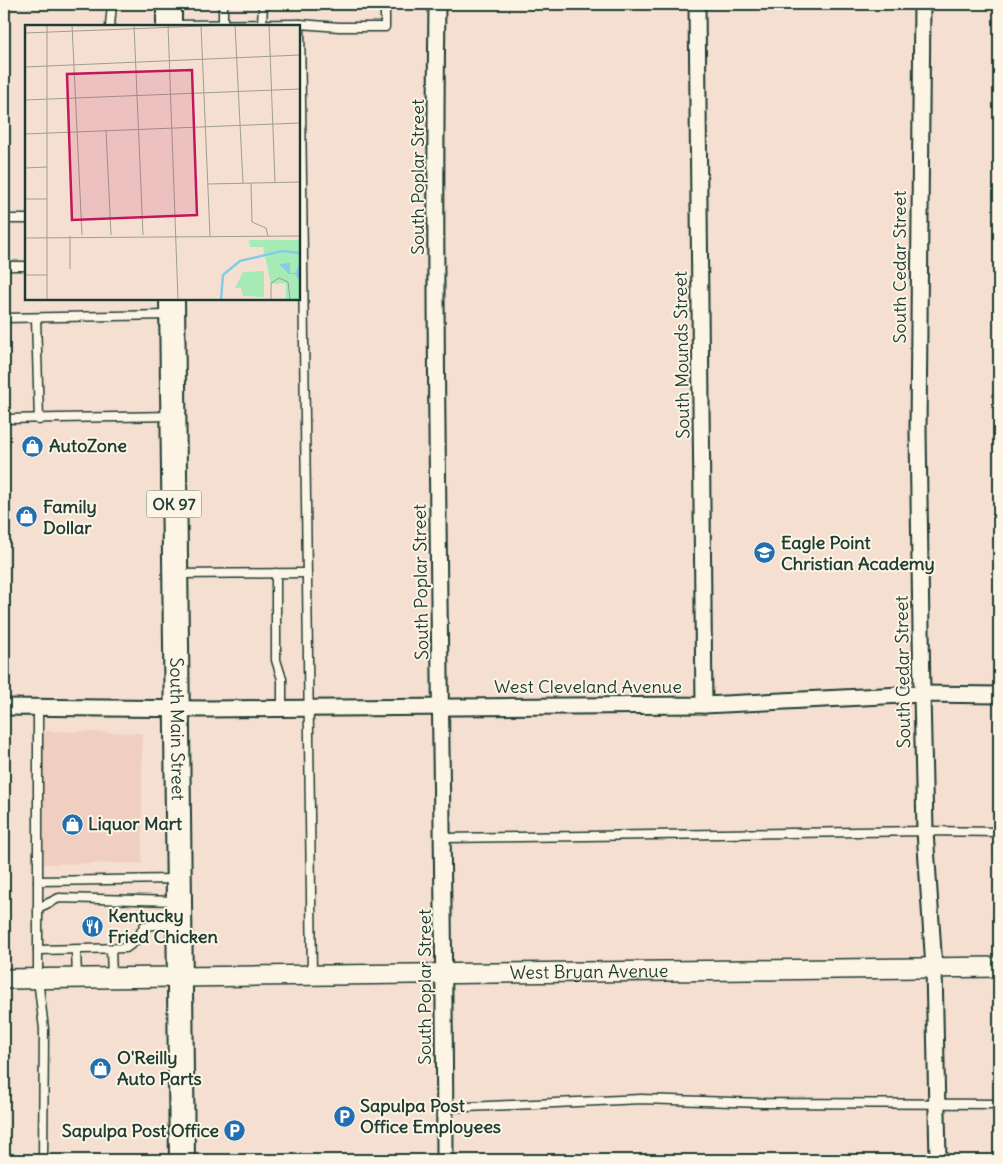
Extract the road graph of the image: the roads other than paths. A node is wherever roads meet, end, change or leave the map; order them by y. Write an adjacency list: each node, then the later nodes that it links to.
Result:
1 (112, 4): 12 (lane)
2 (223, 4): 9 (lane)
3 (263, 4): 10 (lane)
4 (385, 4): 11 (lane)
5 (437, 4): 29 (street, South Poplar Street)
6 (697, 4): 28 (street, South Mounds Street)
7 (922, 4): 26 (street, South Cedar Street)
8 (169, 18): 9 (lane)
9 (223, 24): 10 (lane)
10 (262, 24): 11 (lane)
11 (300, 24): 24 (lane)
12 (110, 25)
13 (4, 219): 14 (lane)
14 (25, 219)
15 (4, 266): 16 (lane)
16 (25, 266)
17 (172, 307): 19 (lane); 20 (main road, South Main Street / OK 97)
18 (4, 318): 19 (lane)
19 (36, 318): 22 (lane)
20 (173, 416): 22 (lane); 25 (main road, South Main Street / OK 97)
21 (4, 419): 22 (lane)
22 (39, 420)
23 (276, 573): 24 (lane); 25 (lane); 33 (lane)
24 (306, 573): 34 (lane)
25 (174, 574): 32 (main road, South Main Street / OK 97)
26 (922, 694): 27 (street, West Cleveland Avenue); 28 (street, West Cleveland Avenue); 35 (street, South Cedar Street)
27 (999, 695)
28 (704, 705): 29 (street, West Cleveland Avenue)
29 (441, 706): 34 (street, West Cleveland Avenue); 37 (street, South Poplar Street)
30 (4, 707): 31 (street, West Cleveland Avenue)
31 (38, 707): 32 (street, West Cleveland Avenue); 38 (lane)
32 (176, 708): 33 (street, West Cleveland Avenue); 39 (main road, South Main Street / OK 97)
33 (282, 708): 34 (street, West Cleveland Avenue)
34 (307, 708): 47 (lane)
35 (925, 831): 36 (lane); 37 (lane); 45 (street, South Cedar Street)
36 (999, 832)
37 (444, 838): 46 (street, South Poplar Street)
38 (38, 881): 39 (lane); 40 (lane)
39 (178, 901): 40 (lane); 41 (lane); 48 (main road, South Main Street / OK 97)
40 (38, 908): 42 (lane)
41 (111, 949): 43 (lane); 49 (lane)
42 (38, 950): 43 (lane); 51 (lane)
43 (76, 950): 52 (lane)
44 (999, 967): 45 (street, West Bryan Avenue)
45 (934, 968): 46 (street, West Bryan Avenue); 54 (street, South Cedar Street)
46 (442, 974): 47 (street, West Bryan Avenue); 55 (street, South Poplar Street)
47 (312, 976): 48 (street, West Bryan Avenue)
48 (179, 977): 49 (street, West Bryan Avenue); 57 (main road, South Main Street / OK 97)
49 (112, 978): 52 (street, West Bryan Avenue)
50 (4, 979): 51 (street, West Bryan Avenue)
51 (38, 979): 52 (street, West Bryan Avenue); 56 (lane)
52 (77, 979)
53 (999, 1104): 54 (lane)
54 (937, 1105): 55 (lane); 59 (street, South Cedar Street)
55 (445, 1108): 58 (street, South Poplar Street)
56 (43, 1160)
57 (182, 1160)
58 (445, 1160)
59 (938, 1160)

